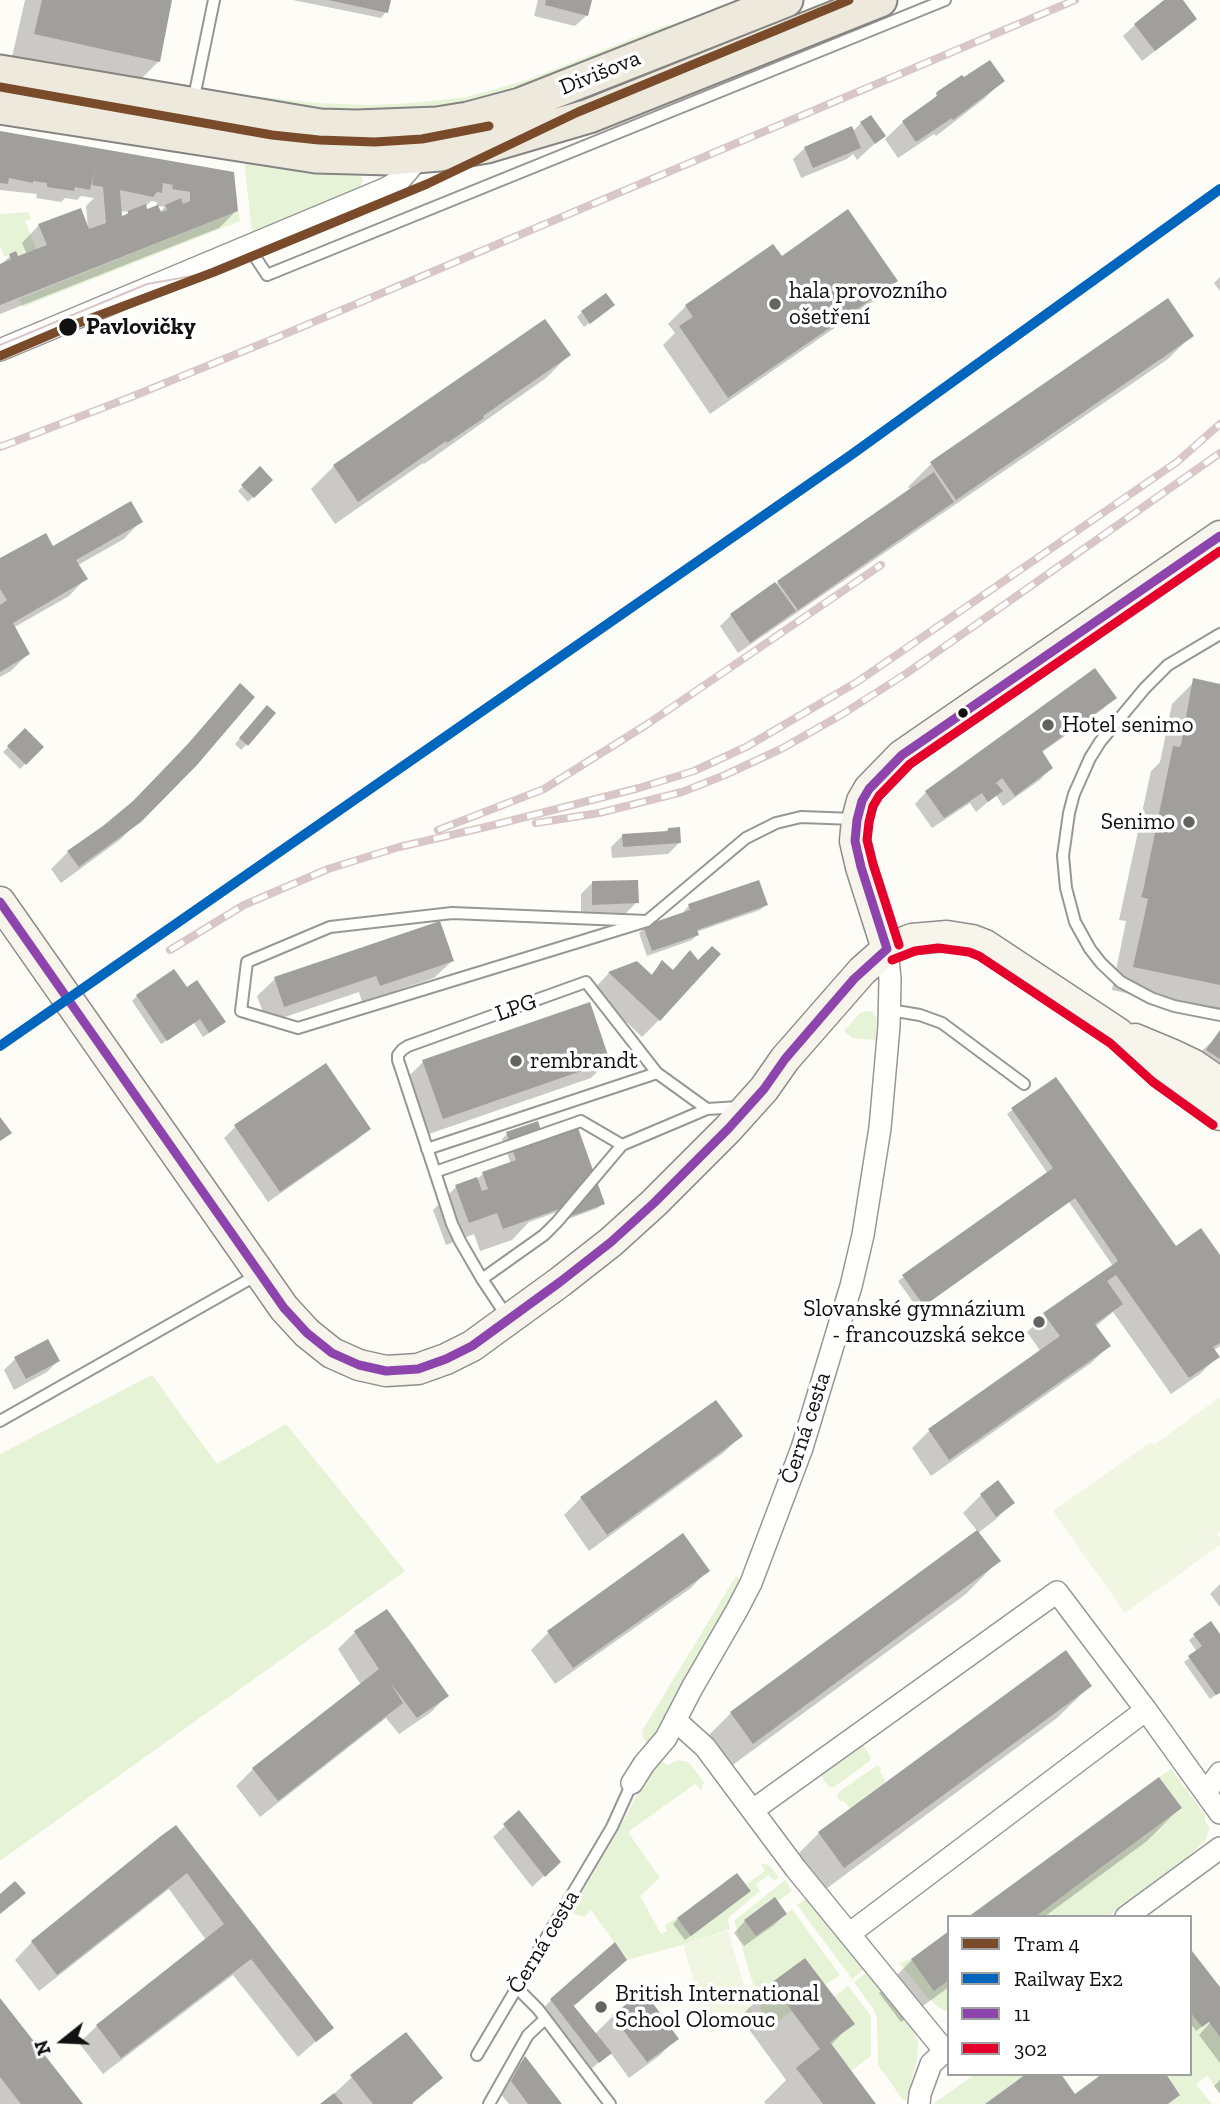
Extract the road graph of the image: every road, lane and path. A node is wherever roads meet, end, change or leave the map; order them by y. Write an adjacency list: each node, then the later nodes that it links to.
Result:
1 (214, 0): 6 (lane)
2 (786, 0): 8 (main road, Divišova)
3 (880, 0): 8 (main road, Divišova)
4 (945, 0): 9 (lane)
5 (0, 72): 6 (main road)
6 (192, 105): 8 (main road)
7 (0, 107): 8 (main road)
8 (412, 141): 9 (street)
9 (248, 246): 10 (street)
10 (0, 350)
11 (1220, 536): 13 (main road)
12 (1220, 634): 18 (lane)
13 (857, 820): 15 (lane); 16 (main road)
14 (0, 902): 29 (main road)
15 (647, 921): 15 (lane)
16 (887, 949): 17 (street, Černá cesta); 19 (main road); 23 (main road)
17 (890, 1010): 22 (lane); 34 (street, Černá cesta)
18 (1220, 1015)
19 (1118, 1033): 21 (main road); 25 (main road)
20 (657, 1073): 24 (lane, LPG); 27 (lane); 27 (lane, LPG)
21 (1220, 1083)
22 (1024, 1084)
23 (749, 1106): 24 (lane); 31 (main road)
24 (707, 1109): 26 (lane)
25 (1220, 1115)
26 (622, 1145): 28 (lane); 30 (lane)
27 (427, 1149): 28 (lane, LPG)
28 (435, 1172): 30 (lane, LPG)
29 (259, 1273): 31 (main road); 32 (lane)
30 (482, 1279): 31 (lane, LPG)
31 (510, 1320)
32 (0, 1421)
33 (1146, 1710): 37 (street); 38 (street); 42 (street)
34 (675, 1720): 36 (street, Černá cesta); 38 (street)
35 (1220, 1773): 37 (street)
36 (632, 1783): 43 (lane, Černá cesta)
37 (1206, 1792): 39 (street)
38 (753, 1810): 42 (street)
39 (1220, 1813)
40 (1220, 1848): 41 (street)
41 (1129, 1915)
42 (849, 1934): 45 (street)
43 (516, 1987): 44 (lane); 46 (lane, Černá cesta)
44 (545, 2019): 47 (lane); 48 (lane)
45 (947, 2048): 49 (street)
46 (477, 2055)
47 (489, 2104)
48 (610, 2104)
49 (919, 2104)

